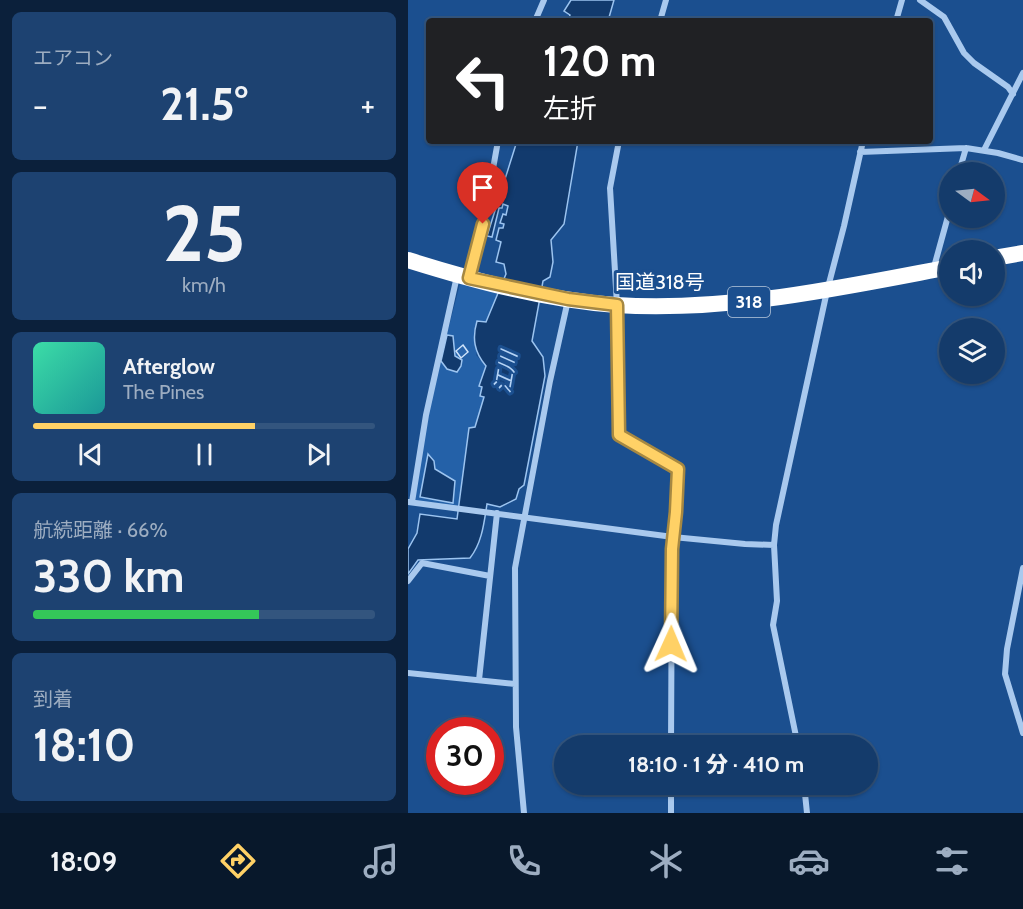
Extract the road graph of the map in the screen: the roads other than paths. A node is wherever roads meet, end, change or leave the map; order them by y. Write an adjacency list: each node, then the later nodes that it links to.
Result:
1 (544, 0): 5 (street)
2 (666, 0): 6 (street)
3 (902, 0): 7 (street)
4 (920, 0): 9 (street)
5 (536, 18)
6 (661, 18)
7 (897, 18)
8 (1023, 73): 9 (street)
9 (1013, 94): 14 (street)
10 (497, 144): 22 (street)
11 (618, 144): 25 (street)
12 (862, 144): 15 (street)
13 (966, 148): 14 (street); 15 (street); 17 (street)
14 (984, 150): 16 (street)
15 (860, 152): 23 (street)
16 (1023, 160)
17 (962, 162)
18 (1023, 253): 19 (highway)
19 (1005, 256)
20 (408, 260): 22 (highway, 国道318号 / 318)
21 (939, 268): 23 (highway, 国道318号 / 318)
22 (463, 277): 24 (highway, 国道318号 / 318); 26 (street)
23 (827, 291): 25 (highway, 国道318号 / 318); 30 (street)
24 (568, 299): 25 (highway, 国道318号 / 318); 28 (street)
25 (617, 305): 29 (street)
26 (410, 502): 27 (street)
27 (494, 513): 28 (street); 32 (street)
28 (523, 516): 29 (street); 36 (street)
29 (673, 537): 30 (street); 38 (street)
30 (774, 545): 39 (street)
31 (1023, 568): 37 (street)
32 (490, 576): 33 (street); 35 (street)
33 (408, 581)
34 (408, 673): 35 (street)
35 (479, 680): 36 (street)
36 (515, 684): 42 (street)
37 (1023, 732)
38 (671, 735)
39 (796, 735)
40 (671, 795): 43 (street)
41 (805, 795): 44 (street)
42 (524, 813)
43 (671, 813)
44 (807, 813)

